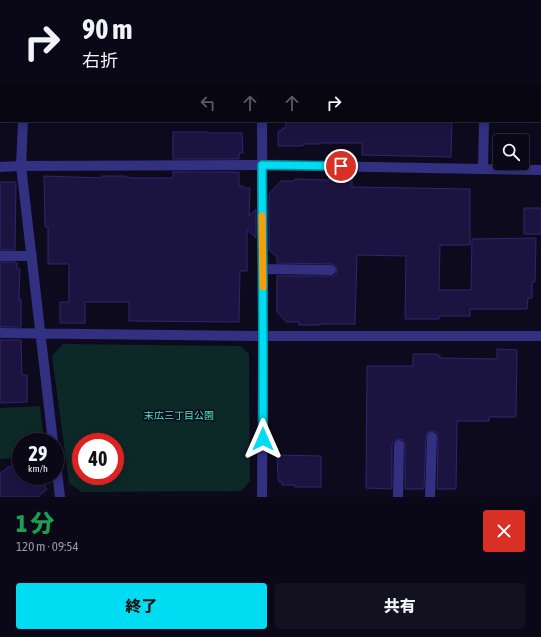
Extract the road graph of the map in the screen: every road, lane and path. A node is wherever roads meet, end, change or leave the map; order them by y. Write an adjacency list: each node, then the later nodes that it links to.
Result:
1 (23, 122): 5 (street)
2 (262, 122): 4 (street)
3 (484, 122): 7 (street)
4 (262, 165): 5 (street); 7 (street); 11 (street)
5 (22, 166): 6 (street); 10 (street)
6 (0, 167)
7 (483, 169): 8 (street)
8 (541, 170)
9 (0, 256): 10 (street)
10 (32, 256): 14 (street)
11 (263, 269): 12 (street); 15 (street)
12 (330, 270)
13 (0, 333): 14 (street)
14 (41, 334): 15 (street); 17 (street)
15 (263, 336): 16 (street); 22 (street)
16 (541, 336)
17 (53, 433)
18 (432, 437): 24 (street)
19 (399, 445): 23 (street)
20 (59, 485): 21 (street)
21 (60, 497)
22 (262, 497)
23 (398, 497)
24 (430, 497)

